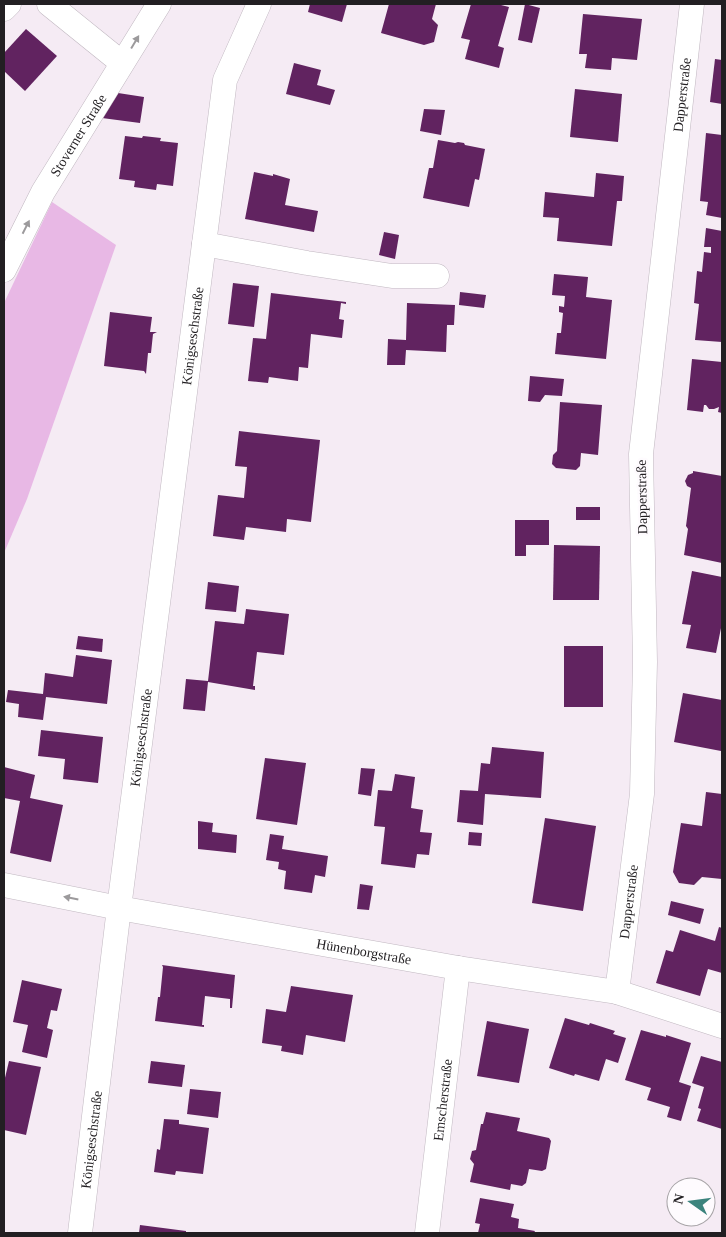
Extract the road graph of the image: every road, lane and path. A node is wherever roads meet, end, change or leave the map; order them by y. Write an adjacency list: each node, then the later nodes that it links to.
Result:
1 (9, 4): 6 (street)
2 (49, 4): 7 (street)
3 (158, 4): 7 (street, Stoverner Straße, one-way to 3)
4 (259, 4): 8 (street, Königseschstraße)
5 (692, 4): 14 (street, Dapperstraße)
6 (4, 9)
7 (122, 63): 9 (street, Stoverner Straße, one-way to 7)
8 (204, 244): 10 (street); 12 (street, Königseschstraße)
9 (4, 270)
10 (437, 276)
11 (4, 885): 12 (street, Hünenborgstraße, one-way to 11)
12 (119, 908): 13 (street, Hünenborgstraße); 16 (street, Königseschstraße)
13 (458, 968): 14 (street, Hünenborgstraße); 17 (street, Emscherstraße)
14 (617, 992): 15 (street, Hünenborgstraße)
15 (722, 1026)
16 (80, 1233)
17 (427, 1233)

